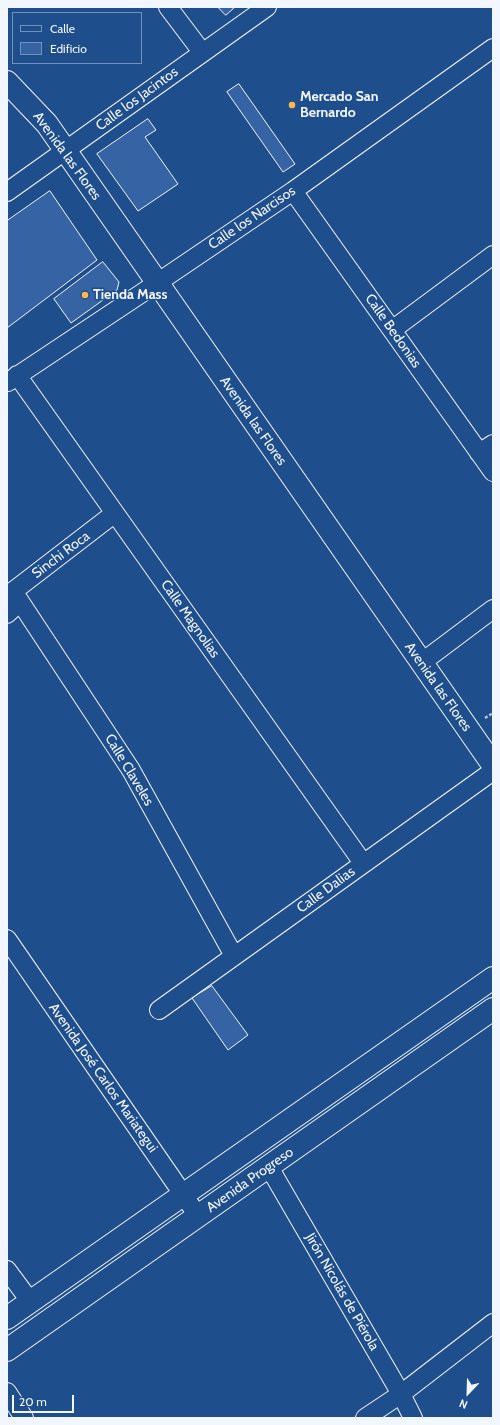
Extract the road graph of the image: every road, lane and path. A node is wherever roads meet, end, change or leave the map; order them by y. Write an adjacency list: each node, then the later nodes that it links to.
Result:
1 (168, 7): 4 (street)
2 (267, 7): 4 (street, Calle los Jacintos)
3 (493, 48): 7 (street, Calle los Narcisos)
4 (202, 52): 6 (street, Calle los Jacintos)
5 (7, 82): 6 (main road, Avenida las Flores)
6 (65, 151): 8 (street, Calle los Jacintos); 10 (main road, Avenida las Flores)
7 (293, 191): 10 (street, Calle los Narcisos); 11 (street, Calle Bedonias)
8 (7, 192)
9 (493, 255): 11 (street)
10 (157, 284): 12 (street, Calle los Narcisos); 19 (main road, Avenida las Flores)
11 (392, 330): 13 (street, Calle Bedonias)
12 (12, 379): 15 (street, Calle Magnolias)
13 (486, 448): 14 (street, Calle Bedonias)
14 (493, 472)
15 (114, 514): 16 (street, Sinchi Roca); 22 (street, Calle Magnolias)
16 (13, 596): 18 (street, Sinchi Roca); 24 (street, Calle Claveles)
17 (493, 609): 19 (street)
18 (7, 614)
19 (421, 663): 20 (main road, Avenida las Flores)
20 (493, 765)
21 (493, 771): 22 (street, Calle Dalias)
22 (363, 863): 24 (street, Calle Dalias)
23 (8, 941): 29 (street, Avenida José Carlos Mariategui)
24 (234, 956): 27 (street, Calle Dalias)
25 (493, 978): 29 (main road, Avenida Progreso)
26 (493, 1009): 28 (main road, Avenida Progreso)
27 (159, 1010)
28 (269, 1167): 30 (main road, Avenida Progreso); 37 (street, Jirón Nicolás de Piérola)
29 (183, 1194): 30 (street, Avenida José Carlos Mariategui); 32 (main road, Avenida Progreso)
30 (198, 1216): 35 (main road, Avenida Progreso)
31 (7, 1270): 32 (street)
32 (30, 1301): 33 (main road, Avenida Progreso)
33 (7, 1318)
34 (493, 1323): 37 (street)
35 (7, 1350)
36 (7, 1392): 38 (street)
37 (401, 1394): 39 (street); 40 (street, Jirón Nicolás de Piérola)
38 (24, 1418)
39 (365, 1418)
40 (413, 1418)

